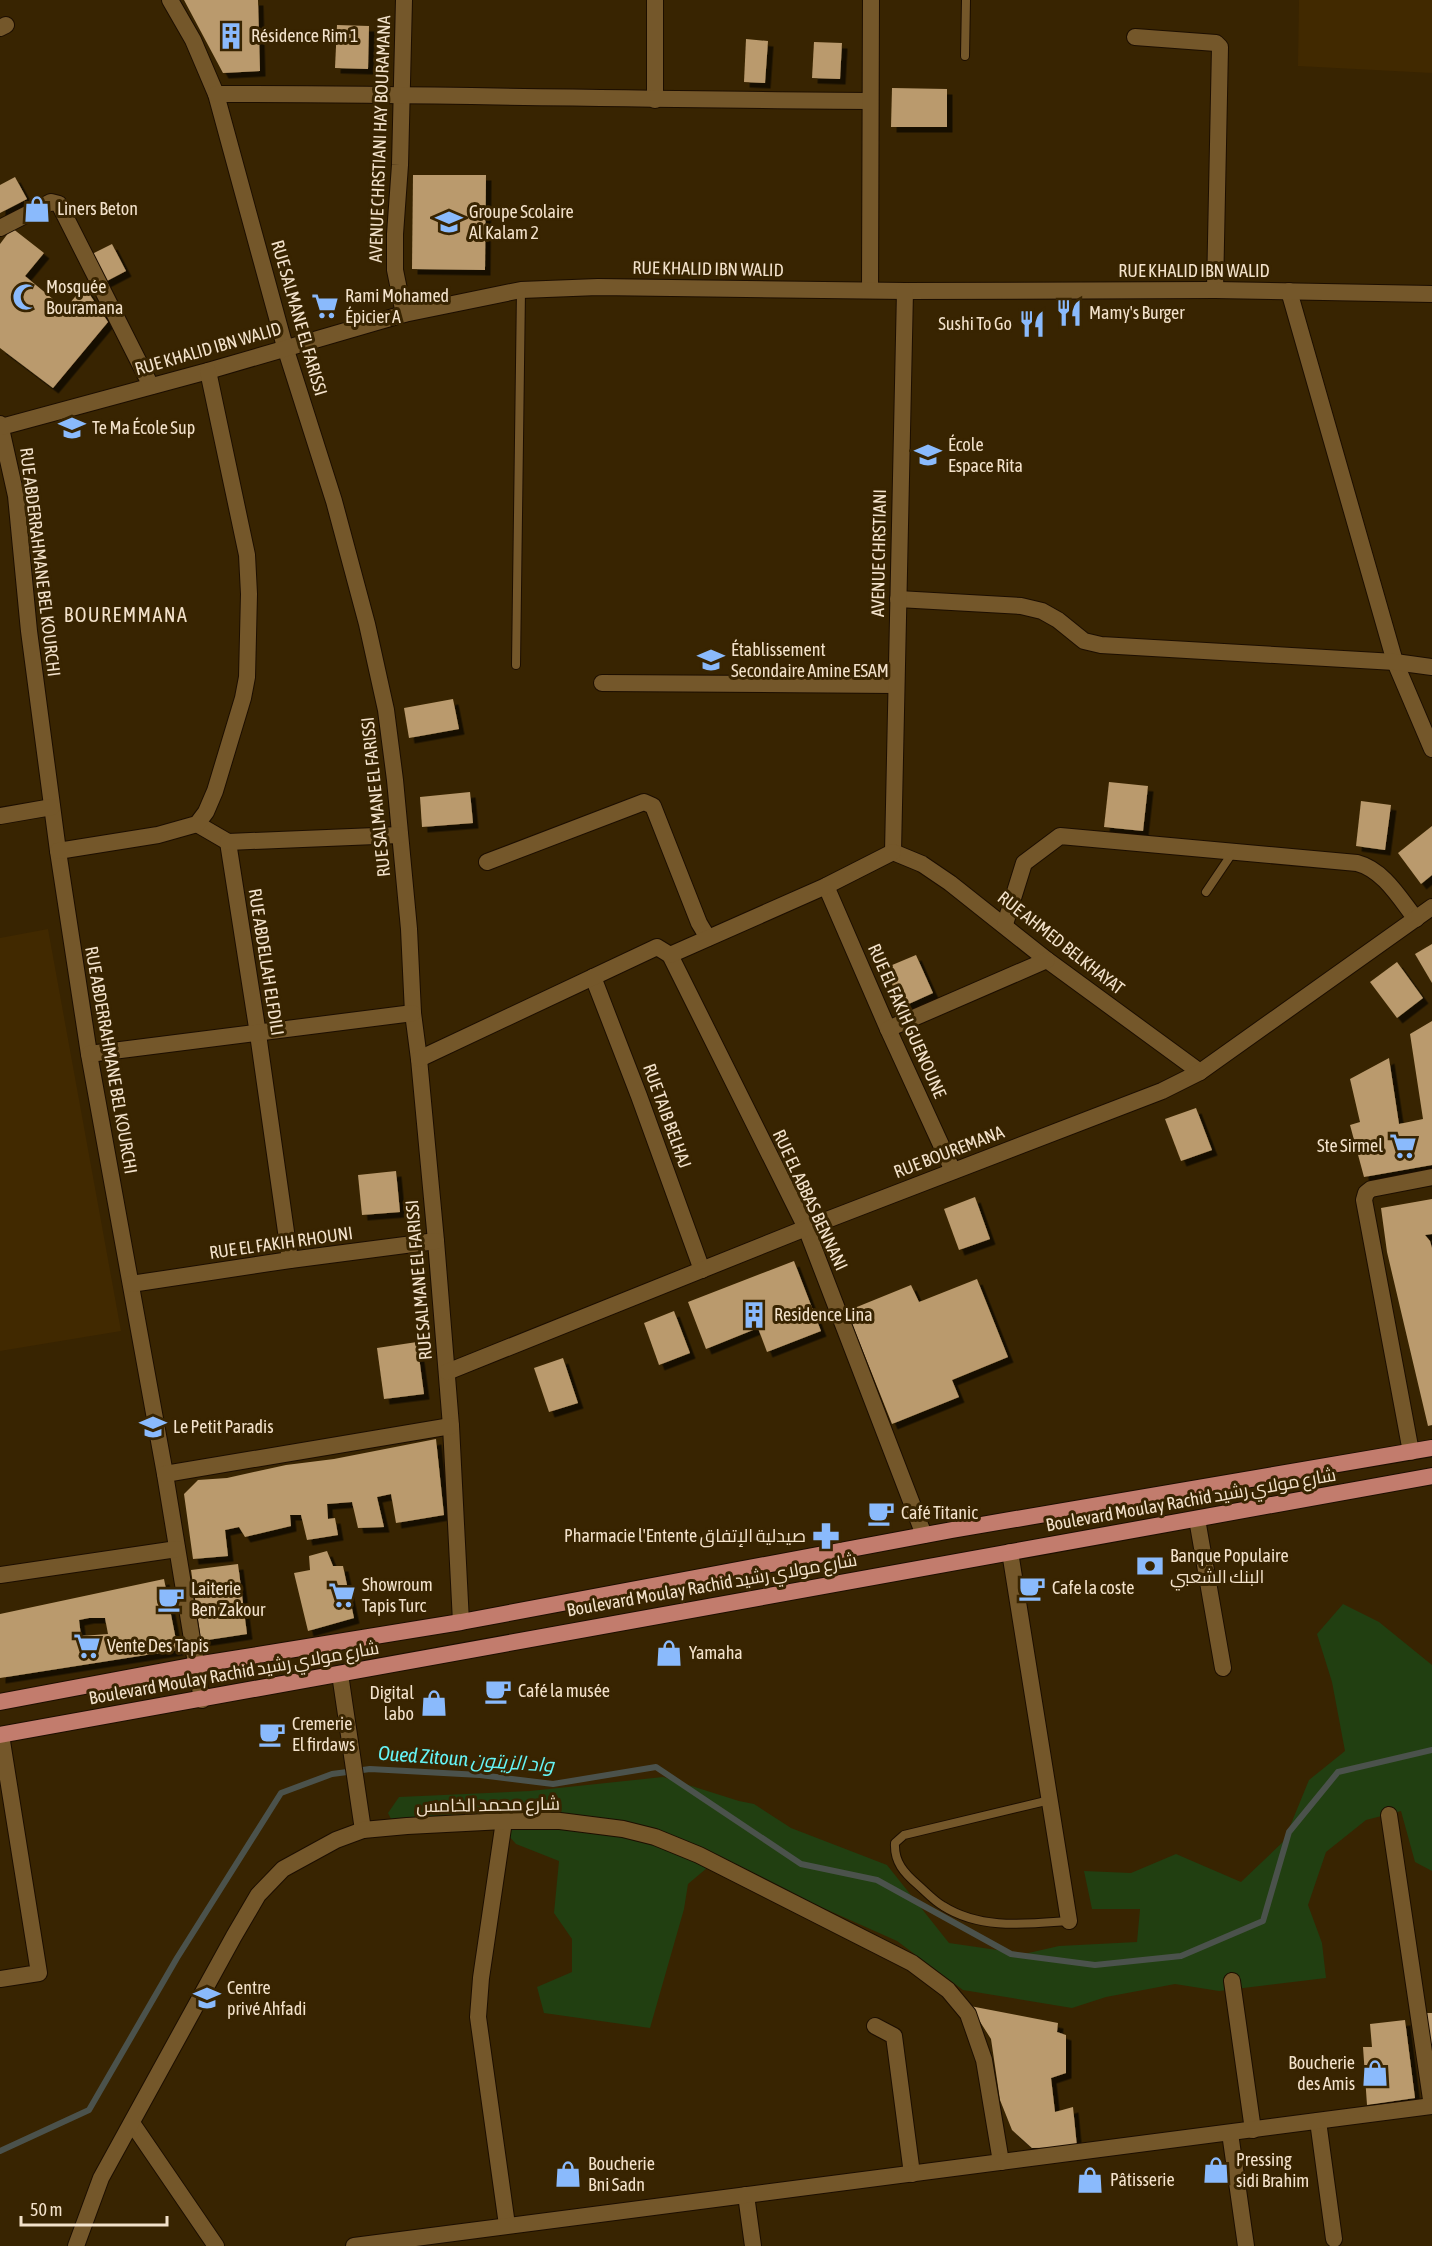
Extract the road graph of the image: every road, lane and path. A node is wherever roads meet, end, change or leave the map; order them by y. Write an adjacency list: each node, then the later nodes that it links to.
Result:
1 (170, 0): 8 (street, RUE SALMANE EL FARISSI)
2 (404, 0): 9 (street, AVENUE CHRSTIANI HAY BOURAMANA)
3 (655, 0): 10 (street)
4 (871, 0): 11 (street)
5 (966, 0): 7 (lane)
6 (1135, 37): 15 (street)
7 (965, 56)
8 (216, 94): 9 (street); 20 (street, RUE SALMANE EL FARISSI)
9 (401, 94): 10 (street); 19 (street, AVENUE CHRSTIANI HAY BOURAMANA)
10 (655, 100): 11 (street)
11 (870, 101): 14 (street)
12 (0, 228): 22 (street)
13 (521, 290): 14 (street, RUE KHALID IBN WALID); 19 (street, RUE KHALID IBN WALID); 26 (lane)
14 (870, 290): 16 (street, RUE KHALID IBN WALID)
15 (1215, 290): 16 (street, RUE KHALID IBN WALID); 17 (street, RUE KHALID IBN WALID)
16 (905, 291): 24 (street, AVENUE CHRSTIANI)
17 (1289, 291): 18 (street, RUE KHALID IBN WALID); 25 (street)
18 (1432, 294)
19 (404, 314): 20 (street, RUE KHALID IBN WALID)
20 (285, 347): 21 (street, RUE KHALID IBN WALID); 34 (street, RUE SALMANE EL FARISSI)
21 (208, 371): 22 (street, RUE KHALID IBN WALID); 33 (street)
22 (151, 386): 23 (street, RUE KHALID IBN WALID)
23 (1, 425): 31 (street, RUE ABDERRAHMANE BEL KOURCHI)
24 (898, 598): 25 (street); 29 (street, AVENUE CHRSTIANI)
25 (1395, 662): 27 (street); 30 (street)
26 (516, 665)
27 (1432, 667)
28 (602, 683): 29 (street)
29 (895, 685): 37 (street, AVENUE CHRSTIANI)
30 (1432, 749)
31 (52, 807): 32 (street); 36 (street, RUE ABDERRAHMANE BEL KOURCHI)
32 (0, 816)
33 (197, 824): 35 (street); 36 (street)
34 (400, 835): 35 (street); 49 (street, RUE SALMANE EL FARISSI)
35 (228, 842): 51 (street, RUE ABDELLAH ELFDILI)
36 (57, 850): 52 (street, RUE ABDERRAHMANE BEL KOURCHI)
37 (893, 852): 40 (street); 44 (street, RUE AHMED BELKHAYAT)
38 (1233, 852): 41 (lane); 43 (street); 44 (street)
39 (487, 862): 45 (street)
40 (826, 886): 45 (street); 50 (street, RUE EL FAKIH GUENOUNE)
41 (1206, 892)
42 (1432, 907): 43 (street, RUE BOUREMANA)
43 (1416, 919): 54 (street, RUE BOUREMANA)
44 (1005, 924): 47 (street, RUE AHMED BELKHAYAT)
45 (708, 938): 46 (street)
46 (670, 955): 48 (street); 57 (street, RUE EL ABBAS BENNANI)
47 (1047, 960): 50 (street); 54 (street, RUE AHMED BELKHAYAT)
48 (592, 976): 53 (street); 60 (street, RUE TAIB BELHAJ)
49 (412, 1013): 51 (street); 53 (street, RUE SALMANE EL FARISSI)
50 (888, 1029): 55 (street, RUE EL FAKIH GUENOUNE)
51 (258, 1034): 52 (street); 59 (street, RUE ABDELLAH ELFDILI)
52 (89, 1054): 61 (street, RUE ABDERRAHMANE BEL KOURCHI)
53 (419, 1059): 58 (street, RUE SALMANE EL FARISSI)
54 (1200, 1072): 55 (street, RUE BOUREMANA)
55 (954, 1171): 57 (street, RUE BOUREMANA)
56 (1432, 1177): 65 (street)
57 (806, 1228): 60 (street, RUE BOUREMANA); 69 (street, RUE EL ABBAS BENNANI)
58 (436, 1241): 59 (street, RUE EL FAKIH RHOUNI); 62 (street, RUE SALMANE EL FARISSI)
59 (290, 1260): 61 (street, RUE EL FAKIH RHOUNI)
60 (702, 1270): 62 (street, RUE BOUREMANA)
61 (131, 1284): 66 (street, RUE ABDERRAHMANE BEL KOURCHI)
62 (447, 1372): 63 (street, RUE SALMANE EL FARISSI)
63 (451, 1426): 66 (street); 73 (street, RUE SALMANE EL FARISSI)
64 (1432, 1448): 65 (main road, Boulevard Moulay Rachid شارع مولاي رشيد)
65 (1411, 1452): 69 (main road, Boulevard Moulay Rachid شارع مولاي رشيد)
66 (165, 1474): 70 (street, RUE ABDERRAHMANE BEL KOURCHI)
67 (1432, 1476): 68 (main road, Boulevard Moulay Rachid شارع مولاي رشيد)
68 (1197, 1519): 71 (main road, Boulevard Moulay Rachid شارع مولاي رشيد); 75 (street)
69 (924, 1535): 73 (main road, Boulevard Moulay Rachid شارع مولاي رشيد)
70 (177, 1549): 72 (street); 74 (street, RUE ABDERRAHMANE BEL KOURCHI)
71 (1010, 1551): 76 (main road, Boulevard Moulay Rachid شارع مولاي رشيد); 80 (street)
72 (0, 1575)
73 (461, 1622): 74 (main road, Boulevard Moulay Rachid شارع مولاي رشيد)
74 (196, 1665): 77 (street, RUE ABDERRAHMANE BEL KOURCHI); 78 (main road, Boulevard Moulay Rachid شارع مولاي رشيد)
75 (1223, 1668)
76 (340, 1674): 77 (main road, Boulevard Moulay Rachid شارع مولاي رشيد); 83 (street)
77 (202, 1700): 79 (main road, Boulevard Moulay Rachid شارع مولاي رشيد)
78 (0, 1702)
79 (0, 1735): 85 (street)
80 (1050, 1800): 84 (street); 84 (lane)
81 (1389, 1815): 88 (street)
82 (504, 1821): 83 (street, شارع محمد الخامس); 93 (street, شارع محمد الخامس); 96 (street)
83 (363, 1830): 90 (street, شارع محمد الخامس)
84 (1069, 1921)
85 (0, 1979)
86 (1232, 1981): 91 (street)
87 (875, 2026): 94 (street)
88 (1432, 2106): 89 (street)
89 (1318, 2121): 91 (street); 97 (street)
90 (132, 2123): 98 (street, شارع محمد الخامس); 99 (street)
91 (1253, 2130): 92 (street)
92 (1230, 2133): 93 (street); 102 (street)
93 (1001, 2162): 94 (street)
94 (912, 2174): 95 (street)
95 (746, 2195): 96 (street); 101 (street)
96 (507, 2225): 100 (street)
97 (1334, 2238)
98 (76, 2246)
99 (216, 2246)
100 (354, 2246)
101 (753, 2246)
102 (1246, 2246)

